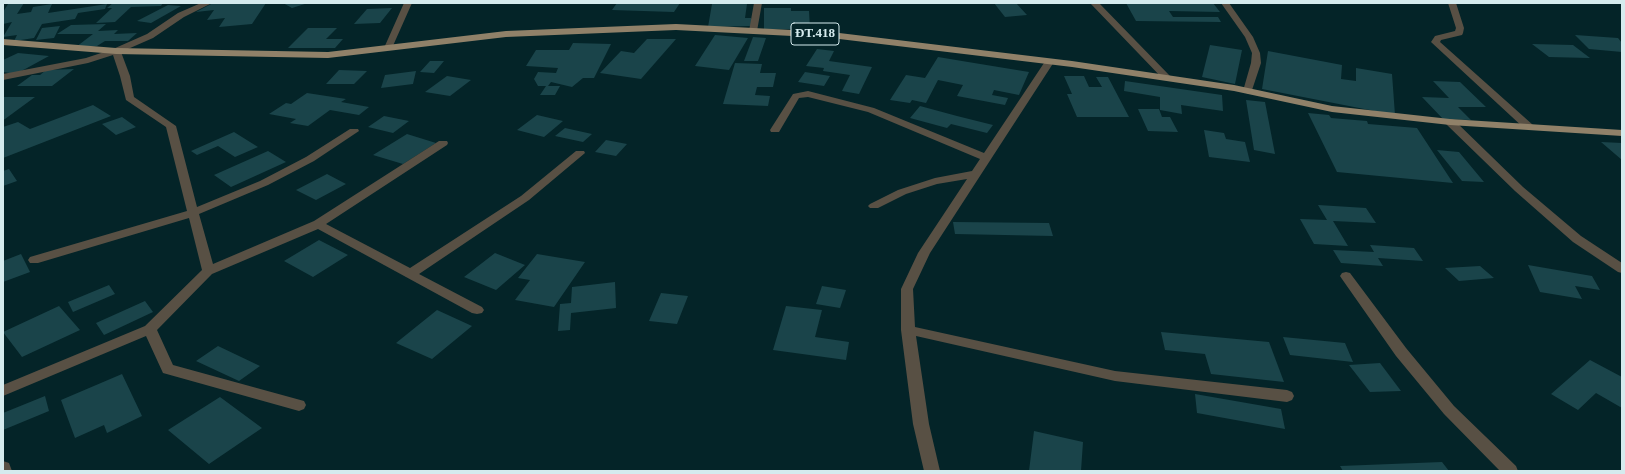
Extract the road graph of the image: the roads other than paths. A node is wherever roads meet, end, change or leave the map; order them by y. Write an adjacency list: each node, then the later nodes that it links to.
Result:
1 (208, 3): 10 (street)
2 (408, 3): 9 (street)
3 (758, 3): 7 (street)
4 (1094, 3): 13 (street)
5 (1225, 3): 14 (street)
6 (1452, 3): 16 (street)
7 (753, 32): 9 (main road, ĐT.418); 11 (main road, ĐT.418)
8 (3, 42): 10 (main road, ĐT.418)
9 (388, 48): 10 (main road, ĐT.418)
10 (116, 51): 12 (street); 25 (street)
11 (1049, 62): 13 (main road, ĐT.418); 22 (street)
12 (3, 77)
13 (1167, 78): 14 (main road, ĐT.418)
14 (1248, 91): 15 (main road, ĐT.418)
15 (1450, 122): 16 (main road, ĐT.418); 28 (street)
16 (1529, 128): 19 (main road, ĐT.418)
17 (775, 130): 22 (street)
18 (354, 131): 25 (street)
19 (1622, 133)
20 (443, 142): 26 (street)
21 (580, 153): 30 (street)
22 (986, 157): 23 (street)
23 (975, 174): 24 (street); 34 (street)
24 (874, 206)
25 (193, 213): 27 (street); 29 (street)
26 (318, 224): 29 (street); 30 (street)
27 (34, 260)
28 (1622, 269)
29 (208, 271): 33 (street)
30 (410, 274): 32 (street)
31 (1346, 276): 41 (street)
32 (477, 310)
33 (150, 329): 35 (street); 37 (street)
34 (908, 330): 36 (street); 40 (street)
35 (3, 391)
36 (1287, 396)
37 (299, 405)
38 (3, 468): 39 (street)
39 (4, 471)
40 (932, 471)
41 (1510, 471)

